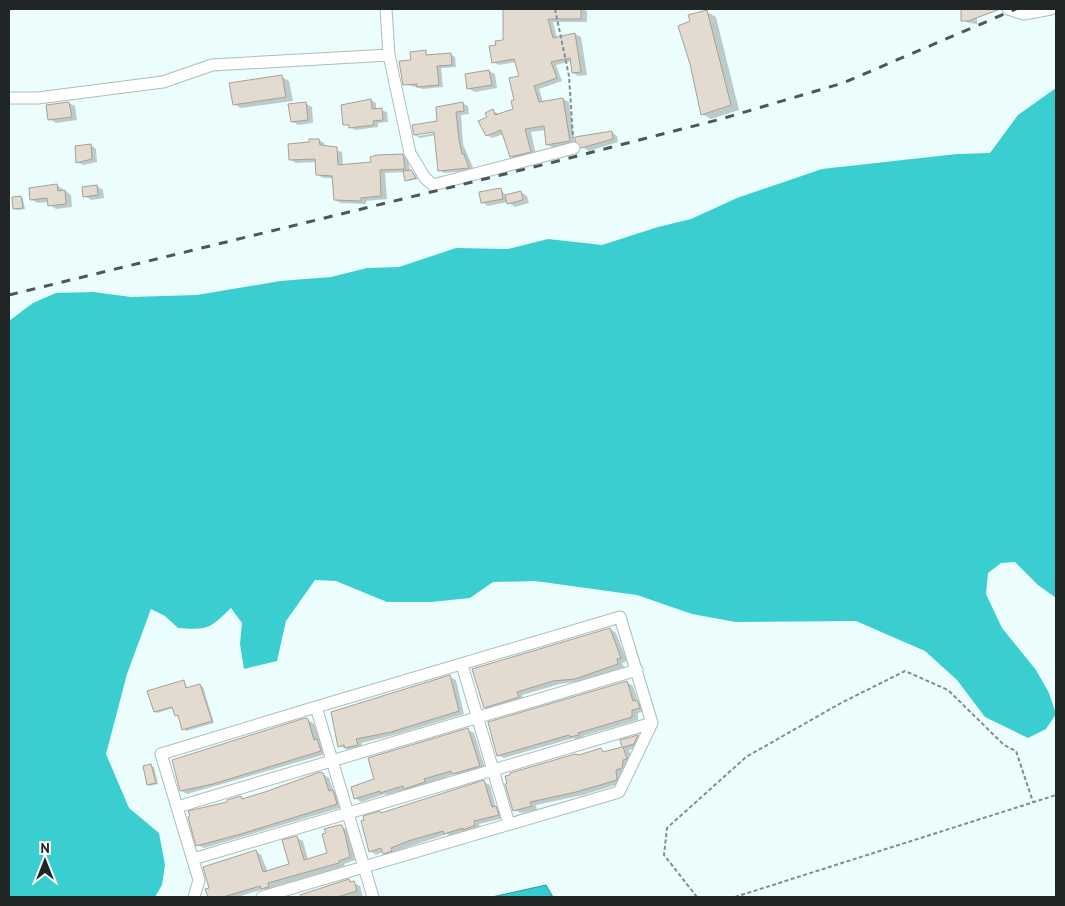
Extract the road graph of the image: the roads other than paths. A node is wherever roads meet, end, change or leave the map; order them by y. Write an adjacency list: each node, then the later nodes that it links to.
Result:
1 (386, 9): 4 (street)
2 (1008, 9): 3 (street)
3 (1051, 9)
4 (389, 55): 5 (street); 6 (street)
5 (9, 98)
6 (574, 148)
7 (462, 665): 8 (street); 9 (street); 10 (street)
8 (636, 670): 10 (street); 11 (street)
9 (316, 707): 12 (street); 14 (street)
10 (477, 717): 12 (street); 13 (street)
11 (652, 723): 13 (street); 16 (street)
12 (332, 761): 14 (street); 15 (street)
13 (493, 772): 15 (street); 16 (street)
14 (177, 807): 17 (street)
15 (348, 814): 17 (street); 18 (street)
16 (509, 824): 18 (street)
17 (193, 859): 19 (street)
18 (364, 868): 20 (street); 21 (street)
19 (194, 897)
20 (262, 897)
21 (373, 897)

